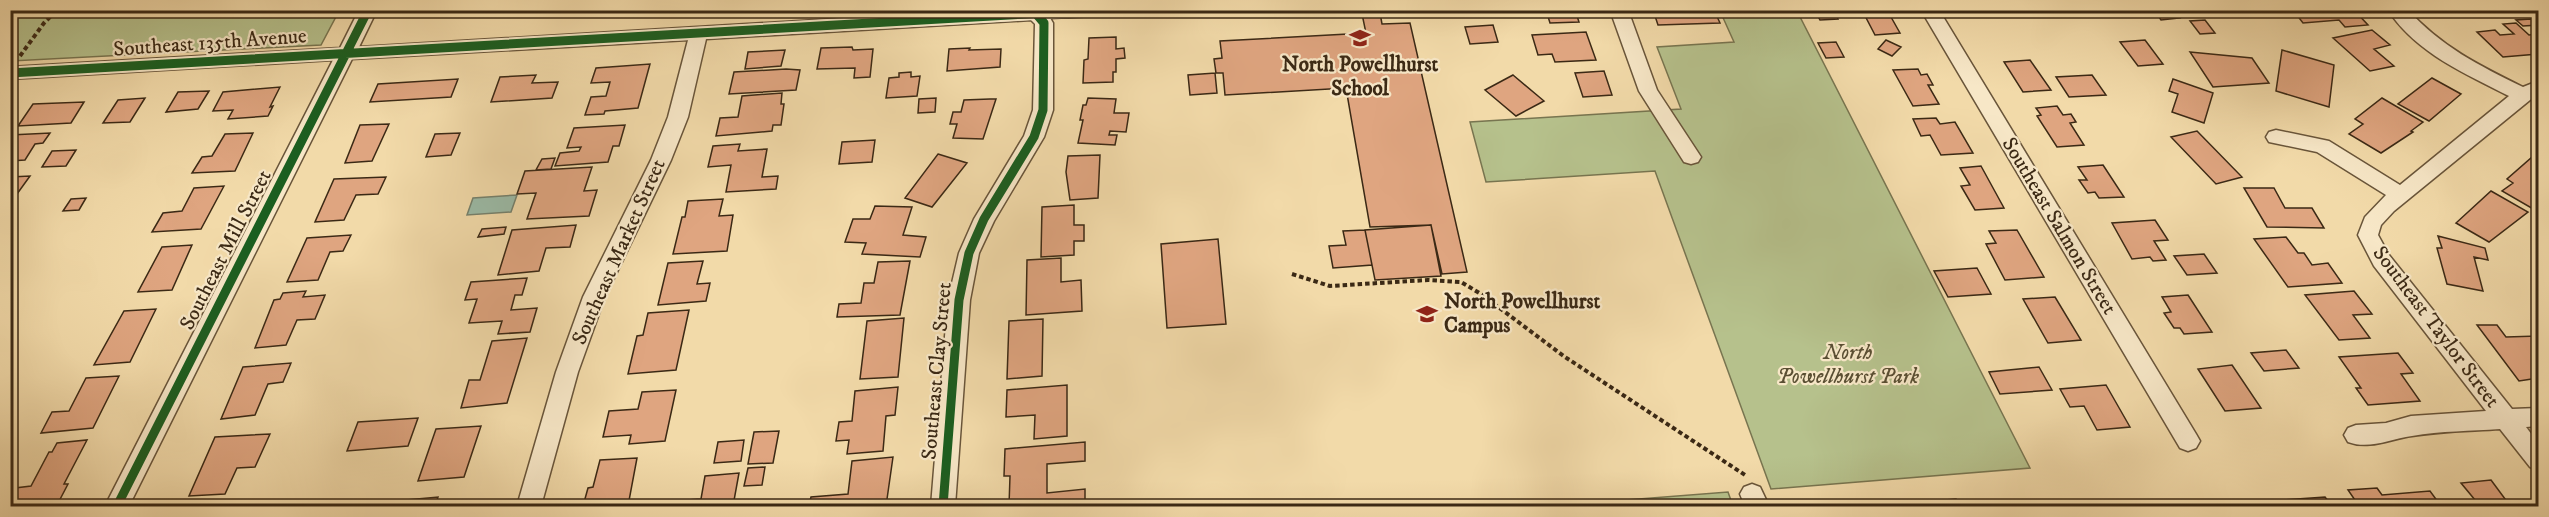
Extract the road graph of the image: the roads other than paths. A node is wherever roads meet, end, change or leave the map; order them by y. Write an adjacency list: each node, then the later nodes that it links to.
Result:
1 (368, 10): 8 (street, Southeast Mill Street)
2 (1095, 10): 6 (street, Southeast 135th Avenue)
3 (1619, 10): 12 (street)
4 (1930, 10): 17 (street, Southeast Salmon Street)
5 (2397, 10): 10 (street)
6 (1034, 12): 7 (street, Southeast 135th Avenue); 21 (street, Southeast Clay Street)
7 (699, 32): 8 (street, Southeast 135th Avenue); 20 (street, Southeast Market Street)
8 (347, 52): 9 (street, Southeast 135th Avenue); 19 (street, Southeast Mill Street)
9 (14, 66)
10 (2531, 91): 13 (street, Southeast Taylor Street)
11 (2276, 137): 13 (street)
12 (1691, 157)
13 (2401, 195): 15 (street, Southeast Taylor Street)
14 (2538, 417): 15 (street)
15 (2506, 418): 16 (street); 18 (street, Southeast Taylor Street)
16 (2356, 435)
17 (2188, 441)
18 (2538, 460)
19 (117, 507)
20 (529, 507)
21 (943, 507)

